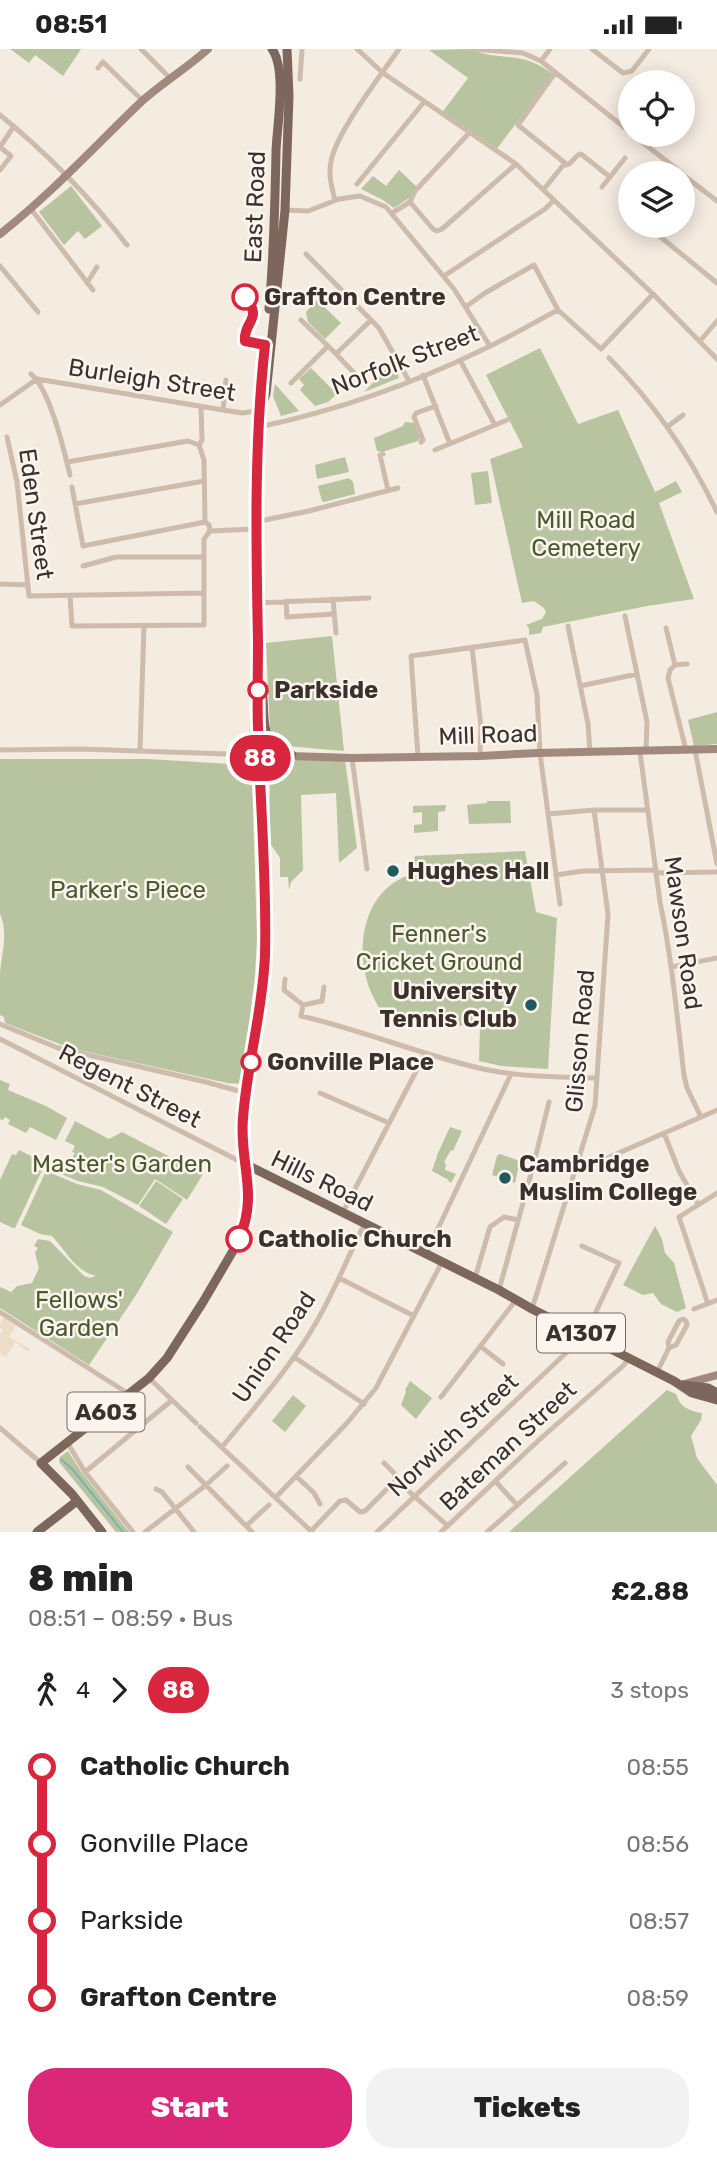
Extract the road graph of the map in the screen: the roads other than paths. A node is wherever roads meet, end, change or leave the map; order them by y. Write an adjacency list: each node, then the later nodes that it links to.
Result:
1 (141, 49): 16 (street)
2 (208, 49): 16 (street)
3 (272, 49): 41 (main road, East Road)
4 (287, 49): 41 (main road, East Road)
5 (302, 49): 17 (street)
6 (357, 49): 14 (street)
7 (399, 49): 14 (street)
8 (473, 49): 12 (street)
9 (550, 49): 12 (street)
10 (592, 49): 11 (street)
11 (649, 49)
12 (541, 61): 15 (street)
13 (98, 68): 18 (street)
14 (383, 73): 19 (street); 36 (street)
15 (555, 73): 21 (street); 28 (street)
16 (171, 79): 18 (street)
17 (300, 79)
18 (143, 101): 30 (street)
19 (424, 102): 23 (street); 32 (street)
20 (0, 115): 22 (street)
21 (618, 123)
22 (14, 126): 29 (street); 30 (street)
23 (470, 132): 27 (street); 39 (street)
24 (648, 147): 26 (street)
25 (625, 158): 31 (street)
26 (666, 161)
27 (516, 164): 35 (street); 39 (street)
28 (565, 165): 31 (street); 35 (street)
29 (0, 170)
30 (67, 176): 40 (street); 45 (street)
31 (610, 177): 34 (street)
32 (357, 184)
33 (695, 184): 38 (street)
34 (602, 187)
35 (544, 189): 37 (street)
36 (335, 200): 41 (street); 42 (street)
37 (554, 200): 49 (street); 53 (street)
38 (717, 201)
39 (410, 202): 42 (street)
40 (31, 209): 43 (street); 50 (street)
41 (277, 209): 77 (main road, East Road)
42 (392, 213): 49 (street)
43 (0, 234)
44 (662, 238): 51 (street)
45 (127, 245)
46 (306, 254): 58 (street)
47 (0, 266): 56 (street)
48 (96, 267): 50 (street)
49 (443, 276): 54 (street)
50 (87, 283): 52 (street)
51 (717, 283)
52 (93, 290)
53 (653, 294): 55 (street); 60 (street)
54 (467, 306): 55 (street); 62 (street)
55 (558, 310): 62 (street, Norfolk Street)
56 (38, 312)
57 (301, 320): 61 (street)
58 (371, 320): 63 (street); 72 (street)
59 (717, 321): 60 (street)
60 (700, 341): 65 (street)
61 (328, 346): 63 (street); 73 (street)
62 (490, 347): 66 (street, Norfolk Street)
63 (336, 354): 68 (street)
64 (609, 358): 83 (street)
65 (717, 359)
66 (460, 360): 69 (street, Norfolk Street); 81 (street)
67 (31, 374): 70 (street)
68 (356, 375)
69 (423, 375): 72 (street, Norfolk Street); 75 (street)
70 (37, 379): 74 (street); 76 (street, Burleigh Street); 90 (street)
71 (226, 380): 78 (street)
72 (409, 381): 82 (street, Norfolk Street)
73 (291, 383)
74 (0, 405)
75 (436, 406): 85 (street); 86 (street)
76 (201, 407): 78 (street, Burleigh Street); 87 (street)
77 (260, 409): 78 (street, Burleigh Street); 82 (main road, East Road)
78 (223, 410)
79 (683, 415): 83 (street)
80 (507, 420): 81 (street)
81 (495, 425): 86 (street)
82 (259, 427): 99 (main road, East Road)
83 (667, 427): 97 (street)
84 (7, 437): 104 (street, Eden Street)
85 (421, 442)
86 (450, 444): 88 (street)
87 (199, 445): 90 (street); 92 (street)
88 (435, 450)
89 (383, 454): 95 (street)
90 (67, 462): 91 (street)
91 (70, 475)
92 (204, 481): 96 (street); 98 (street)
93 (72, 487): 96 (street)
94 (398, 488): 95 (street)
95 (388, 490): 99 (street)
96 (75, 504): 98 (street)
97 (717, 512)
98 (205, 522): 100 (street)
99 (255, 525): 100 (street); 110 (main road, East Road)
100 (210, 531): 101 (street)
101 (203, 557): 102 (street); 105 (street)
102 (83, 566)
103 (0, 584): 104 (street)
104 (28, 585): 106 (street, Eden Street)
105 (203, 593): 106 (street); 113 (street)
106 (71, 596): 113 (street)
107 (369, 598): 108 (street)
108 (333, 599): 109 (street); 111 (street)
109 (286, 601): 110 (street); 111 (street)
110 (257, 603): 121 (main road, East Road)
111 (334, 614): 116 (street)
112 (625, 616): 120 (street, Mawson Road)
113 (144, 626): 126 (street)
114 (568, 627): 122 (street)
115 (666, 628): 118 (street)
116 (336, 633)
117 (472, 647): 131 (street); 135 (street); 136 (street)
118 (675, 664): 119 (street); 127 (street)
119 (687, 664)
120 (637, 674): 122 (street); 129 (street, Mawson Road)
121 (258, 680): 123 (main road, East Road); 134 (main road)
122 (580, 686): 132 (street)
123 (258, 727): 130 (main road); 133 (main road, East Road)
124 (717, 749): 128 (street, Mill Road)
125 (0, 750): 126 (street)
126 (140, 750): 130 (street)
127 (685, 750): 128 (street, Mill Road); 129 (street, Mill Road)
128 (695, 750): 141 (street)
129 (643, 751): 132 (street, Mill Road); 139 (street, Mawson Road)
130 (235, 753): 133 (street)
131 (541, 753): 132 (street, Mill Road); 135 (street, Mill Road); 140 (street)
132 (590, 753)
133 (259, 755): 134 (street, Mill Road); 158 (main road, A603)
134 (292, 755): 137 (street, Mill Road)
135 (480, 756): 136 (street, Mill Road)
136 (418, 757): 137 (street, Mill Road)
137 (352, 758): 142 (street)
138 (594, 810): 139 (street); 140 (street); 143 (street, Glisson Road)
139 (648, 810): 144 (street, Mawson Road)
140 (548, 814): 146 (street)
141 (717, 864)
142 (366, 869)
143 (602, 871): 144 (street); 146 (street); 157 (street, Glisson Road)
144 (656, 872): 145 (street); 149 (street, Mawson Road)
145 (717, 872)
146 (556, 874): 147 (street)
147 (560, 904)
148 (717, 958): 149 (street)
149 (671, 967): 162 (street, Mawson Road)
150 (285, 979): 152 (street)
151 (324, 987): 152 (street)
152 (303, 1005): 155 (street)
153 (0, 1024): 158 (street)
154 (0, 1039): 165 (street, Regent Street)
155 (425, 1054): 156 (street); 163 (street)
156 (511, 1074): 157 (street); 173 (street)
157 (597, 1078): 166 (street, Glisson Road)
158 (246, 1093): 165 (main road, A603)
159 (320, 1093): 163 (street)
160 (549, 1102): 170 (street)
161 (717, 1110): 162 (street)
162 (701, 1117): 164 (street)
163 (389, 1123): 169 (street)
164 (664, 1133): 166 (street); 168 (street)
165 (245, 1164): 169 (main road, Hills Road / A1307); 192 (main road, A603)
166 (577, 1168): 181 (street, Glisson Road)
167 (717, 1193): 168 (street)
168 (698, 1204): 180 (street)
169 (342, 1212): 171 (main road, Hills Road / A1307)
170 (518, 1220): 176 (street); 177 (street)
171 (365, 1223): 173 (main road, Hills Road / A1307); 175 (street, Union Road)
172 (582, 1246): 185 (street)
173 (426, 1254): 174 (main road, Hills Road / A1307)
174 (442, 1262): 176 (main road, Hills Road / A1307); 184 (street)
175 (339, 1277): 184 (street); 188 (street, Union Road)
176 (475, 1278): 177 (main road, Hills Road / A1307)
177 (499, 1290): 178 (main road, Hills Road / A1307)
178 (516, 1300): 181 (main road, Hills Road / A1307); 186 (street)
179 (717, 1300): 180 (street)
180 (708, 1304): 182 (street)
181 (532, 1309): 185 (main road, Hills Road / A1307)
182 (694, 1309)
183 (0, 1312): 195 (street)
184 (414, 1316): 199 (street)
185 (584, 1335): 189 (main road, Hills Road / A1307); 215 (street, Norwich Street)
186 (480, 1346): 190 (street); 196 (street)
187 (670, 1348): 187 (street); 191 (street)
188 (294, 1357): 199 (street); 202 (street, Union Road)
189 (629, 1358): 191 (main road, Hills Road / A1307); 211 (street, Bateman Street)
190 (503, 1364)
191 (657, 1372): 194 (main road, Hills Road / A1307)
192 (149, 1378): 195 (main road, A603); 198 (street)
193 (712, 1379): 194 (street); 194 (main road, Hills Road / A1307); 197 (main road, Hills Road / A1307)
194 (684, 1387): 197 (main road, Hills Road / A1307)
195 (129, 1394): 201 (main road, A603)
196 (441, 1397)
197 (717, 1397)
198 (171, 1401): 202 (street); 208 (street)
199 (364, 1403): 209 (street)
200 (0, 1427): 203 (street)
201 (67, 1442): 203 (main road, A603); 208 (street)
202 (222, 1447): 214 (street)
203 (41, 1463): 216 (main road)
204 (384, 1463): 210 (street)
205 (565, 1463): 219 (street)
206 (227, 1466): 212 (street)
207 (188, 1467): 212 (street)
208 (85, 1472): 226 (street)
209 (296, 1476): 214 (street); 217 (street)
210 (396, 1481): 215 (street); 223 (street)
211 (496, 1482): 219 (street); 222 (street, Bateman Street)
212 (206, 1485): 220 (street); 221 (street)
213 (156, 1489): 220 (street)
214 (276, 1497): 223 (street)
215 (412, 1497): 222 (street); 230 (street, Norwich Street)
216 (77, 1501): 224 (main road); 225 (main road)
217 (320, 1504)
218 (269, 1505): 221 (street)
219 (517, 1505): 232 (street)
220 (175, 1508): 227 (street); 228 (street)
221 (246, 1526): 229 (street)
222 (447, 1526): 231 (street, Bateman Street)
223 (311, 1531)
224 (37, 1532)
225 (102, 1532)
226 (133, 1532)
227 (145, 1532)
228 (194, 1532)
229 (252, 1532)
230 (377, 1532)
231 (441, 1532)
232 (487, 1532)

